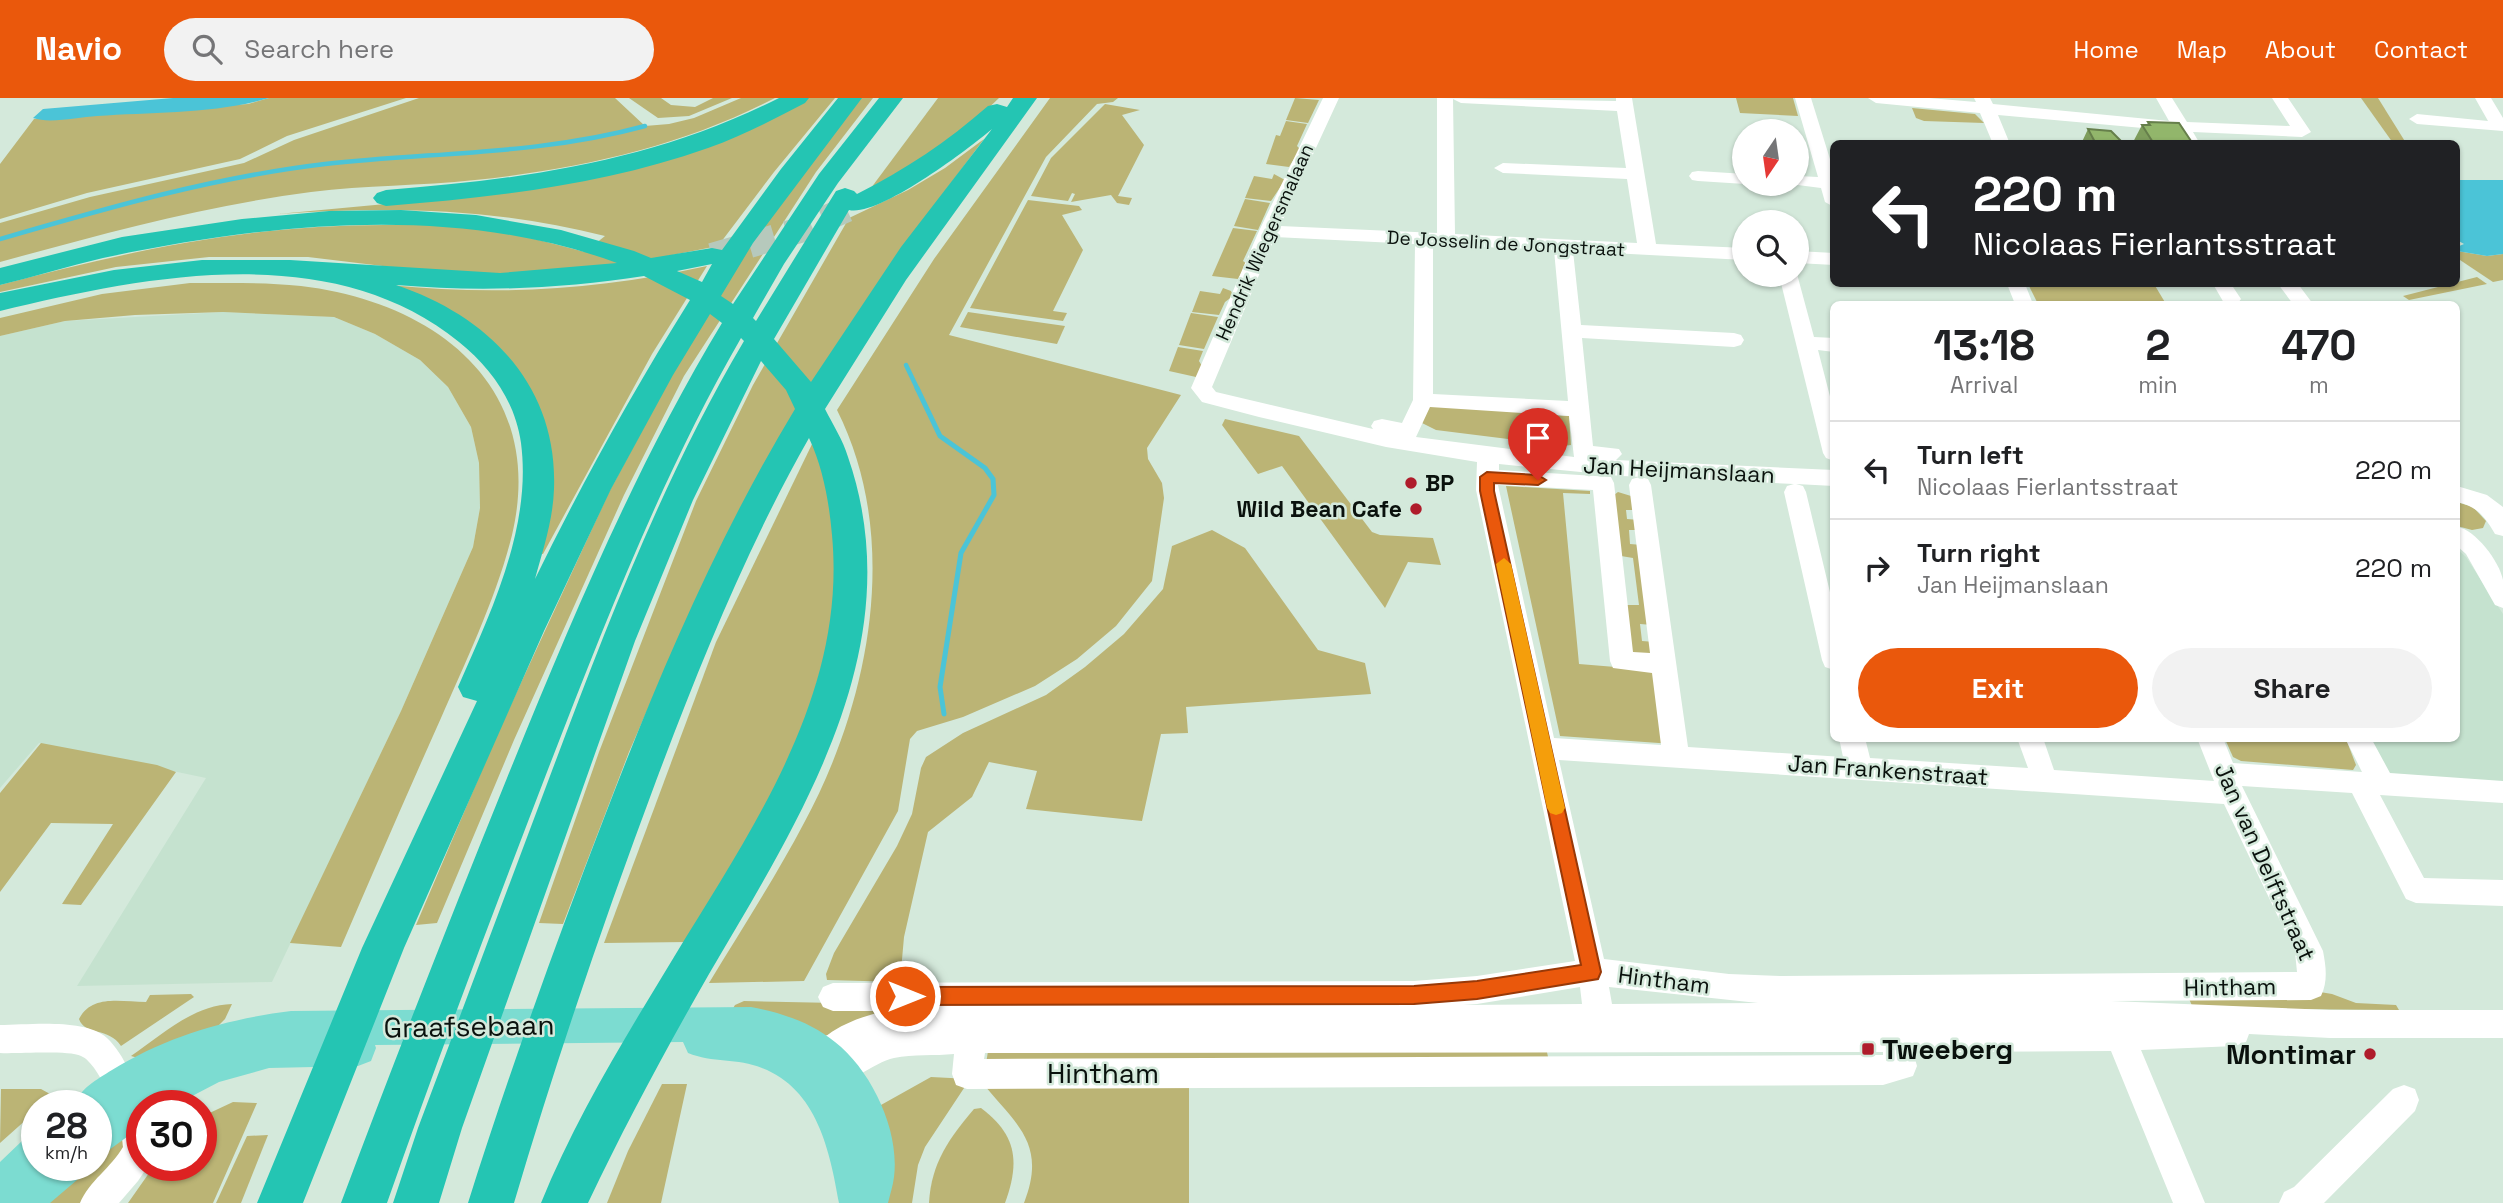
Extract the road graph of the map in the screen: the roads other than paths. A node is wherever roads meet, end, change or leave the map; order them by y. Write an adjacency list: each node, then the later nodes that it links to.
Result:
1 (797, 98): 33 (highway)
2 (850, 98): 34 (highway)
3 (1011, 98): 27 (highway)
4 (1025, 98): 101 (highway)
5 (1331, 98): 28 (street, Hendrik Wiegersmalaan)
6 (1445, 98): 30 (street)
7 (1461, 98): 14 (street)
8 (1803, 98): 25 (street)
9 (1876, 98): 15 (street)
10 (2164, 98): 17 (street)
11 (2280, 98): 17 (street)
12 (2483, 98): 16 (street)
13 (902, 101): 27 (highway); 27 (highway)
14 (1625, 102): 21 (street)
15 (1984, 103): 17 (street); 18 (street)
16 (2417, 119)
17 (2180, 127): 19 (street)
18 (2000, 140)
19 (2189, 140)
20 (1503, 168): 21 (street)
21 (1636, 174): 32 (street)
22 (1698, 176): 23 (street)
23 (1732, 177)
24 (1810, 182): 25 (street)
25 (1828, 183): 26 (street)
26 (1830, 189)
27 (821, 220): 99 (highway); 100 (highway)
28 (1268, 231): 29 (street, De Josselin de Jongstraat); 46 (street, Hendrik Wiegersmalaan)
29 (1424, 239): 30 (street, De Josselin de Jongstraat); 47 (street)
30 (1446, 240): 31 (street, De Josselin de Jongstraat)
31 (1563, 245): 32 (street, De Josselin de Jongstraat); 42 (street)
32 (1647, 249): 35 (street, De Josselin de Jongstraat)
33 (99, 251): 39 (highway); 102 (highway)
34 (728, 252): 38 (highway); 79 (highway)
35 (1732, 253)
36 (1809, 258): 37 (street)
37 (1830, 259)
38 (313, 270): 41 (highway); 79 (highway)
39 (0, 277)
40 (1791, 287): 44 (street)
41 (0, 302)
42 (1572, 331): 43 (street); 49 (street)
43 (1734, 341)
44 (1806, 343): 45 (street); 50 (street)
45 (1830, 345)
46 (1200, 388): 48 (street, Jan Heijmanslaan)
47 (1423, 400): 48 (street); 49 (street)
48 (1237, 404): 52 (street, Jan Heijmanslaan)
49 (1579, 409): 51 (street, Jan Heijmanslaan)
50 (1830, 437)
51 (1830, 465)
52 (1488, 466): 53 (street, Jan Heijmanslaan); 54 (street, Jan Heijmanslaan); 71 (street)
53 (1830, 478)
54 (1603, 483): 55 (street, Jan Heijmanslaan); 66 (street)
55 (1640, 485): 56 (street, Jan Heijmanslaan); 66 (street)
56 (1795, 492): 58 (street, Jan Heijmanslaan); 65 (street)
57 (2460, 493): 59 (street)
58 (1830, 494)
59 (2495, 508): 60 (street)
60 (2499, 532): 61 (street); 63 (street)
61 (2460, 535)
62 (2460, 536): 64 (street)
63 (2503, 571)
64 (2503, 598)
65 (1830, 643)
66 (1665, 664): 72 (street)
67 (1853, 742): 73 (street)
68 (2032, 742): 74 (street)
69 (2212, 742): 76 (street, Jan van Delftstraat)
70 (2359, 742): 75 (street)
71 (1544, 748): 72 (street, Jan Frankenstraat); 80 (street)
72 (1676, 757): 73 (street, Jan Frankenstraat)
73 (1859, 768): 74 (street, Jan Frankenstraat)
74 (2045, 781): 76 (street, Jan Frankenstraat)
75 (2371, 783): 76 (street, Jan Frankenstraat); 77 (street, Jan Frankenstraat); 78 (street)
76 (2229, 784): 81 (street, Jan van Delftstraat)
77 (2503, 792)
78 (2503, 893)
79 (383, 948): 98 (highway)
80 (1592, 972): 81 (street, Hintham); 83 (street, Hintham); 86 (street)
81 (2311, 986)
82 (833, 997): 83 (street, Hintham)
83 (974, 1019): 86 (street, Hintham); 89 (street, Hintham); 90 (street, Hintham)
84 (2503, 1024): 85 (street, Hintham)
85 (2115, 1027): 86 (street, Hintham); 87 (street, Hintham); 105 (street)
86 (1601, 1029): 87 (street, Hintham); 90 (street)
87 (1894, 1038): 90 (street, Hintham)
88 (0, 1039): 92 (street)
89 (825, 1067): 92 (main road, Graafsebaan); 103 (main road); 104 (main road)
90 (1610, 1072)
91 (2404, 1100): 106 (street)
92 (114, 1101): 97 (street)
93 (21, 1169): 95 (main road)
94 (45, 1181): 96 (main road)
95 (0, 1188)
96 (20, 1203)
97 (96, 1203)
98 (280, 1203)
99 (364, 1203)
100 (416, 1203)
101 (491, 1203)
102 (564, 1203)
103 (859, 1203)
104 (868, 1203)
105 (2189, 1203)
106 (2295, 1203)

